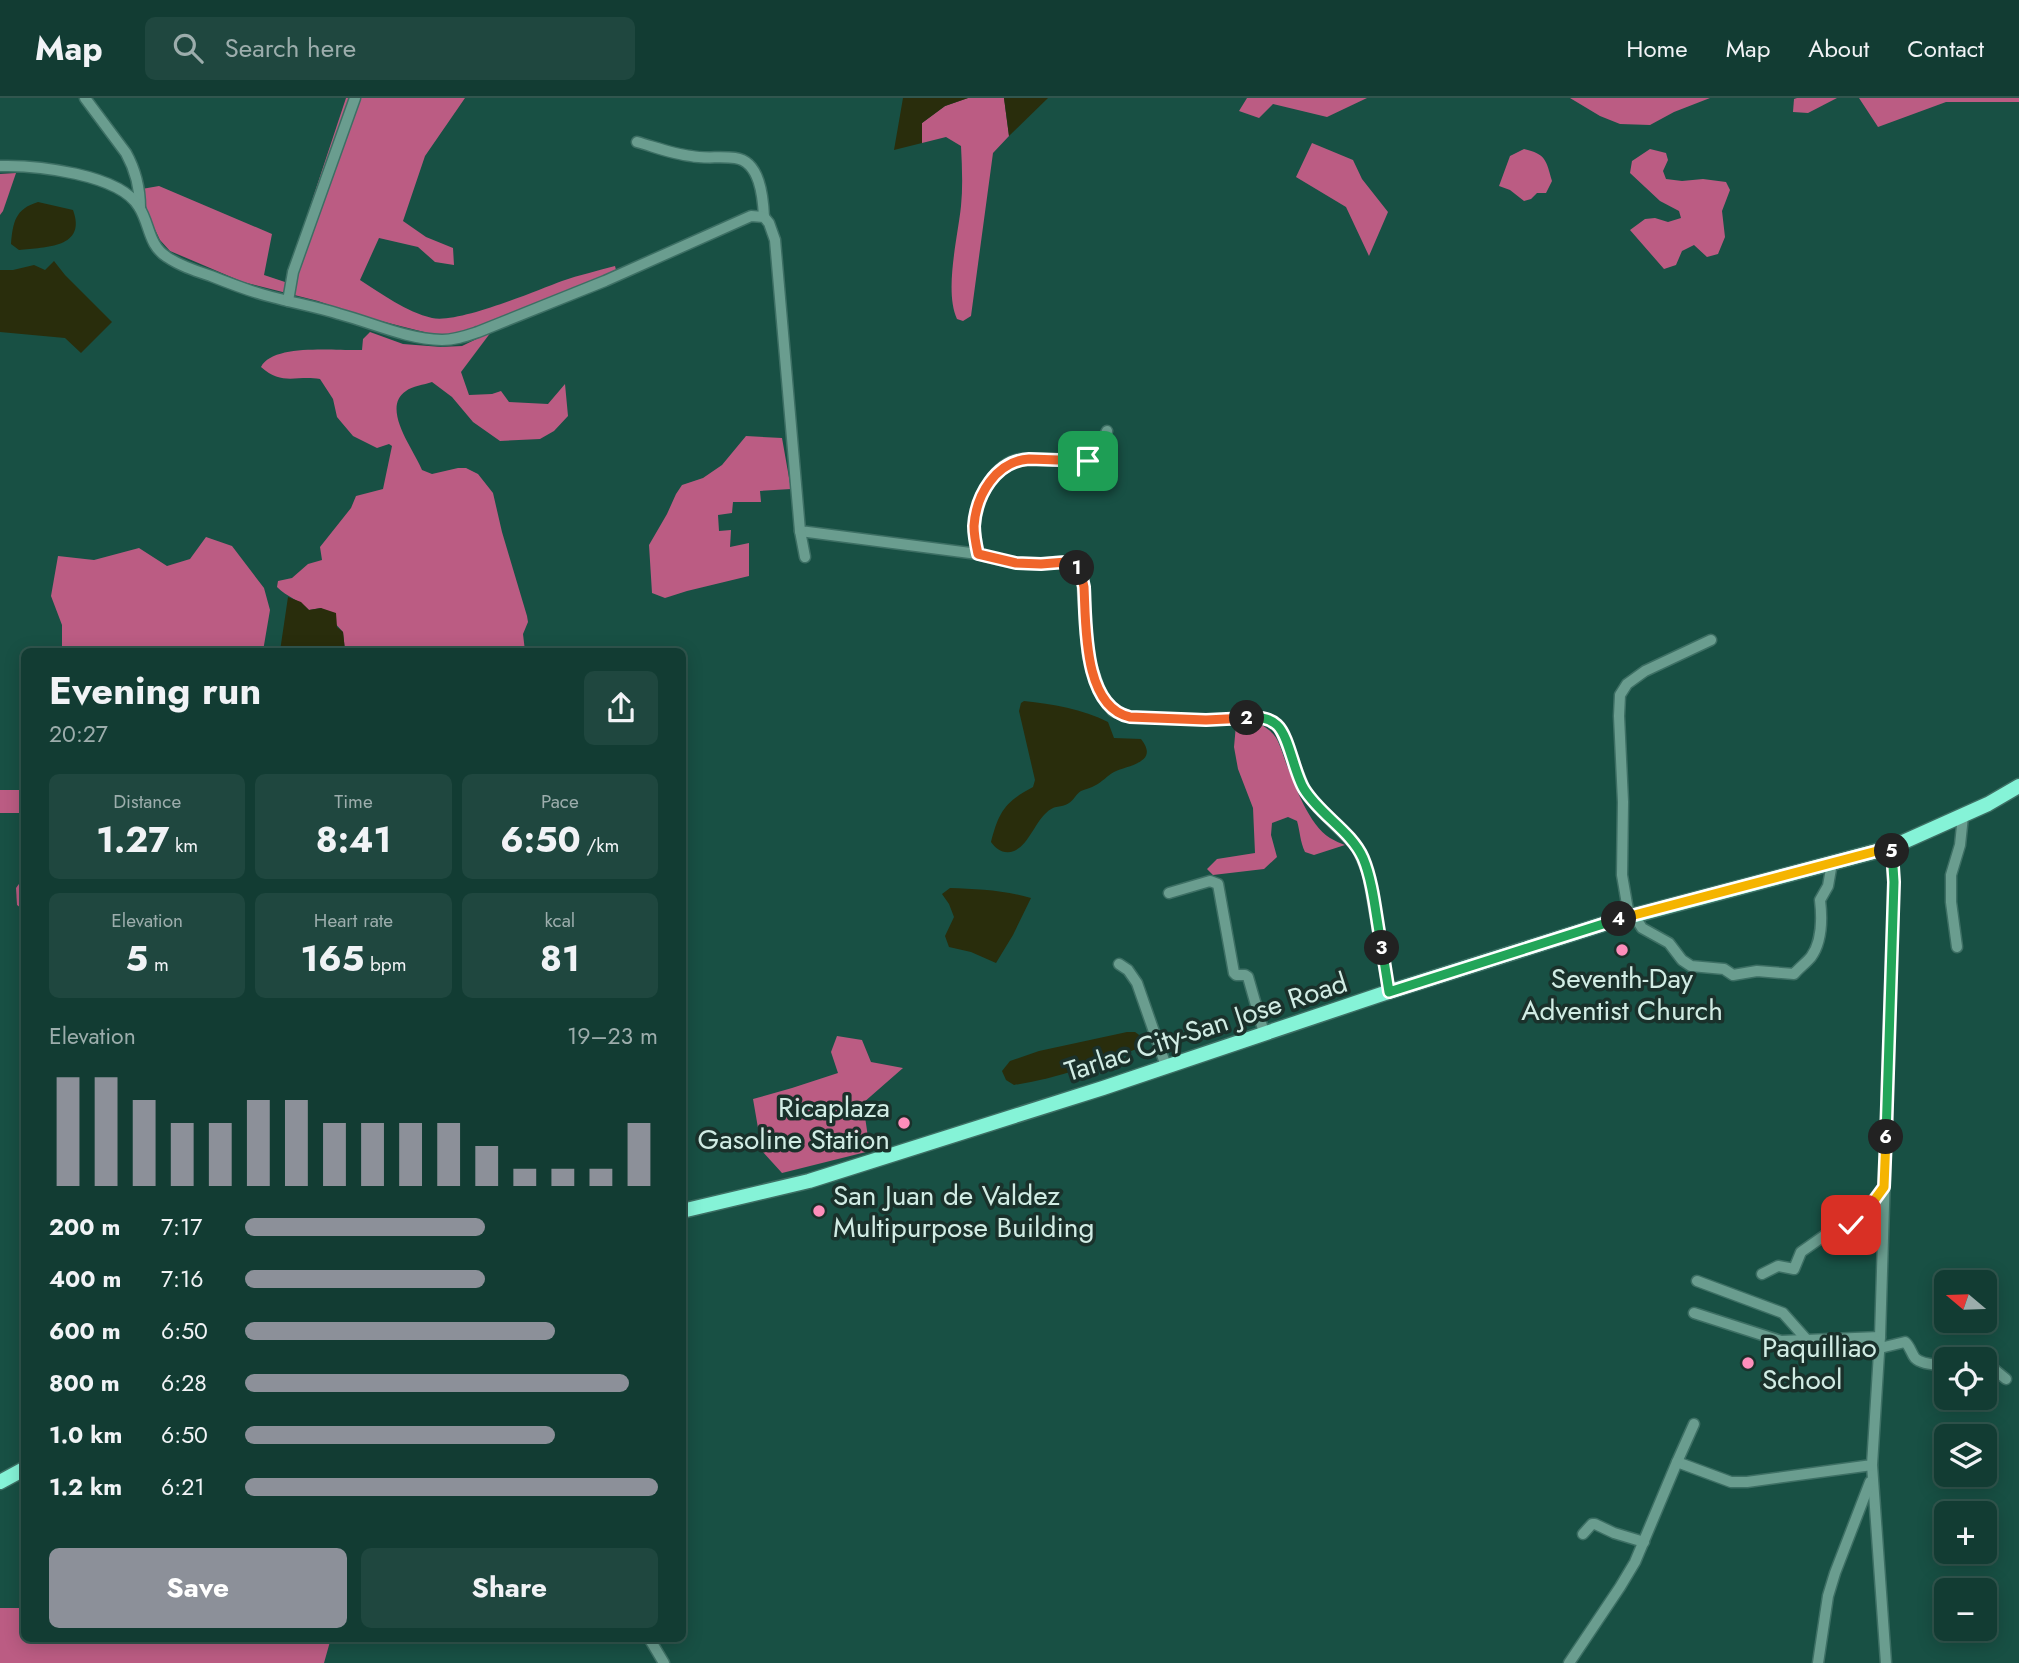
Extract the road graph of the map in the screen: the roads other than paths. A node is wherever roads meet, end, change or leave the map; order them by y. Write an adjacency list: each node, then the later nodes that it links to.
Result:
1 (85, 98): 5 (street)
2 (355, 98): 7 (street)
3 (637, 142): 6 (street)
4 (0, 166): 5 (street)
5 (140, 208): 7 (street)
6 (764, 217): 7 (street); 9 (street)
7 (288, 302)
8 (1107, 431): 10 (street)
9 (800, 531): 10 (street); 11 (street)
10 (978, 554): 21 (street)
11 (805, 557)
12 (1711, 640): 18 (street)
13 (2019, 786): 14 (main road, Tarlac City-San Jose Road)
14 (1963, 816): 15 (main road, Tarlac City-San Jose Road); 19 (street)
15 (1892, 847): 16 (main road, Tarlac City-San Jose Road); 24 (street)
16 (1832, 863): 18 (main road, Tarlac City-San Jose Road); 18 (street)
17 (1169, 893): 22 (street)
18 (1631, 915): 21 (main road, Tarlac City-San Jose Road)
19 (1957, 947)
20 (1119, 964): 23 (street)
21 (1389, 992): 22 (main road, Tarlac City-San Jose Road)
22 (1264, 1033): 23 (main road, Tarlac City-San Jose Road)
23 (1166, 1066): 25 (main road, Tarlac City-San Jose Road)
24 (1884, 1187): 26 (street); 30 (street)
25 (686, 1210)
26 (1762, 1274)
27 (1697, 1281): 29 (street)
28 (1694, 1312): 29 (street)
29 (1807, 1340): 30 (street)
30 (1880, 1343): 31 (street); 37 (street)
31 (1934, 1363)
32 (1997, 1372): 33 (street)
33 (2006, 1379)
34 (1694, 1424): 35 (street)
35 (1677, 1462): 37 (street); 40 (street)
36 (21, 1471): 38 (main road)
37 (1872, 1471): 44 (street); 45 (street)
38 (0, 1482)
39 (1583, 1534): 40 (street)
40 (1644, 1542): 43 (street)
41 (651, 1642): 42 (street)
42 (664, 1663)
43 (1569, 1663)
44 (1818, 1663)
45 (1886, 1663)

